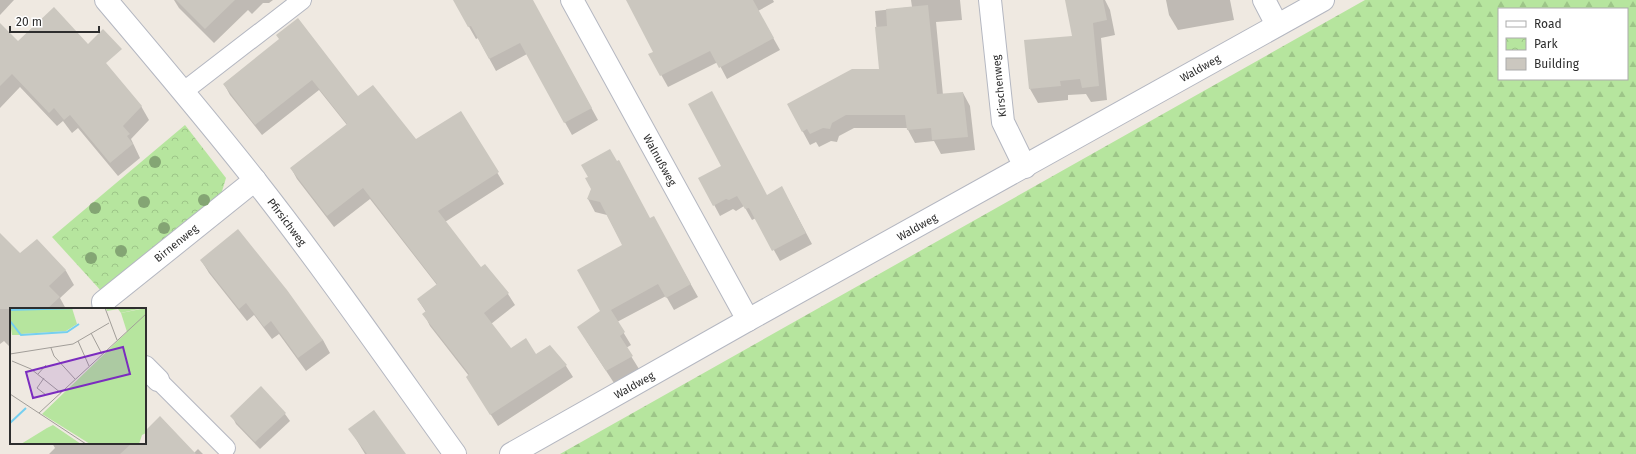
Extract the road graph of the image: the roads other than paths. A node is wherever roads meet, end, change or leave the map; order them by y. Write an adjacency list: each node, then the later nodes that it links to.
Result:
1 (106, 0): 8 (street, Pfirsichweg)
2 (302, 0): 8 (lane)
3 (572, 0): 12 (street, Walnußweg)
4 (990, 0): 9 (street, Kirschenweg)
5 (1264, 0): 7 (street)
6 (1323, 0): 7 (street, Waldweg)
7 (1277, 25): 9 (street, Waldweg)
8 (184, 91): 10 (street, Pfirsichweg)
9 (1025, 167): 12 (street, Waldweg)
10 (255, 180): 11 (street, Birnenweg); 15 (street, Pfirsichweg)
11 (104, 308)
12 (748, 320): 16 (street, Waldweg)
13 (152, 373): 14 (lane)
14 (226, 448)
15 (455, 454)
16 (511, 454)

